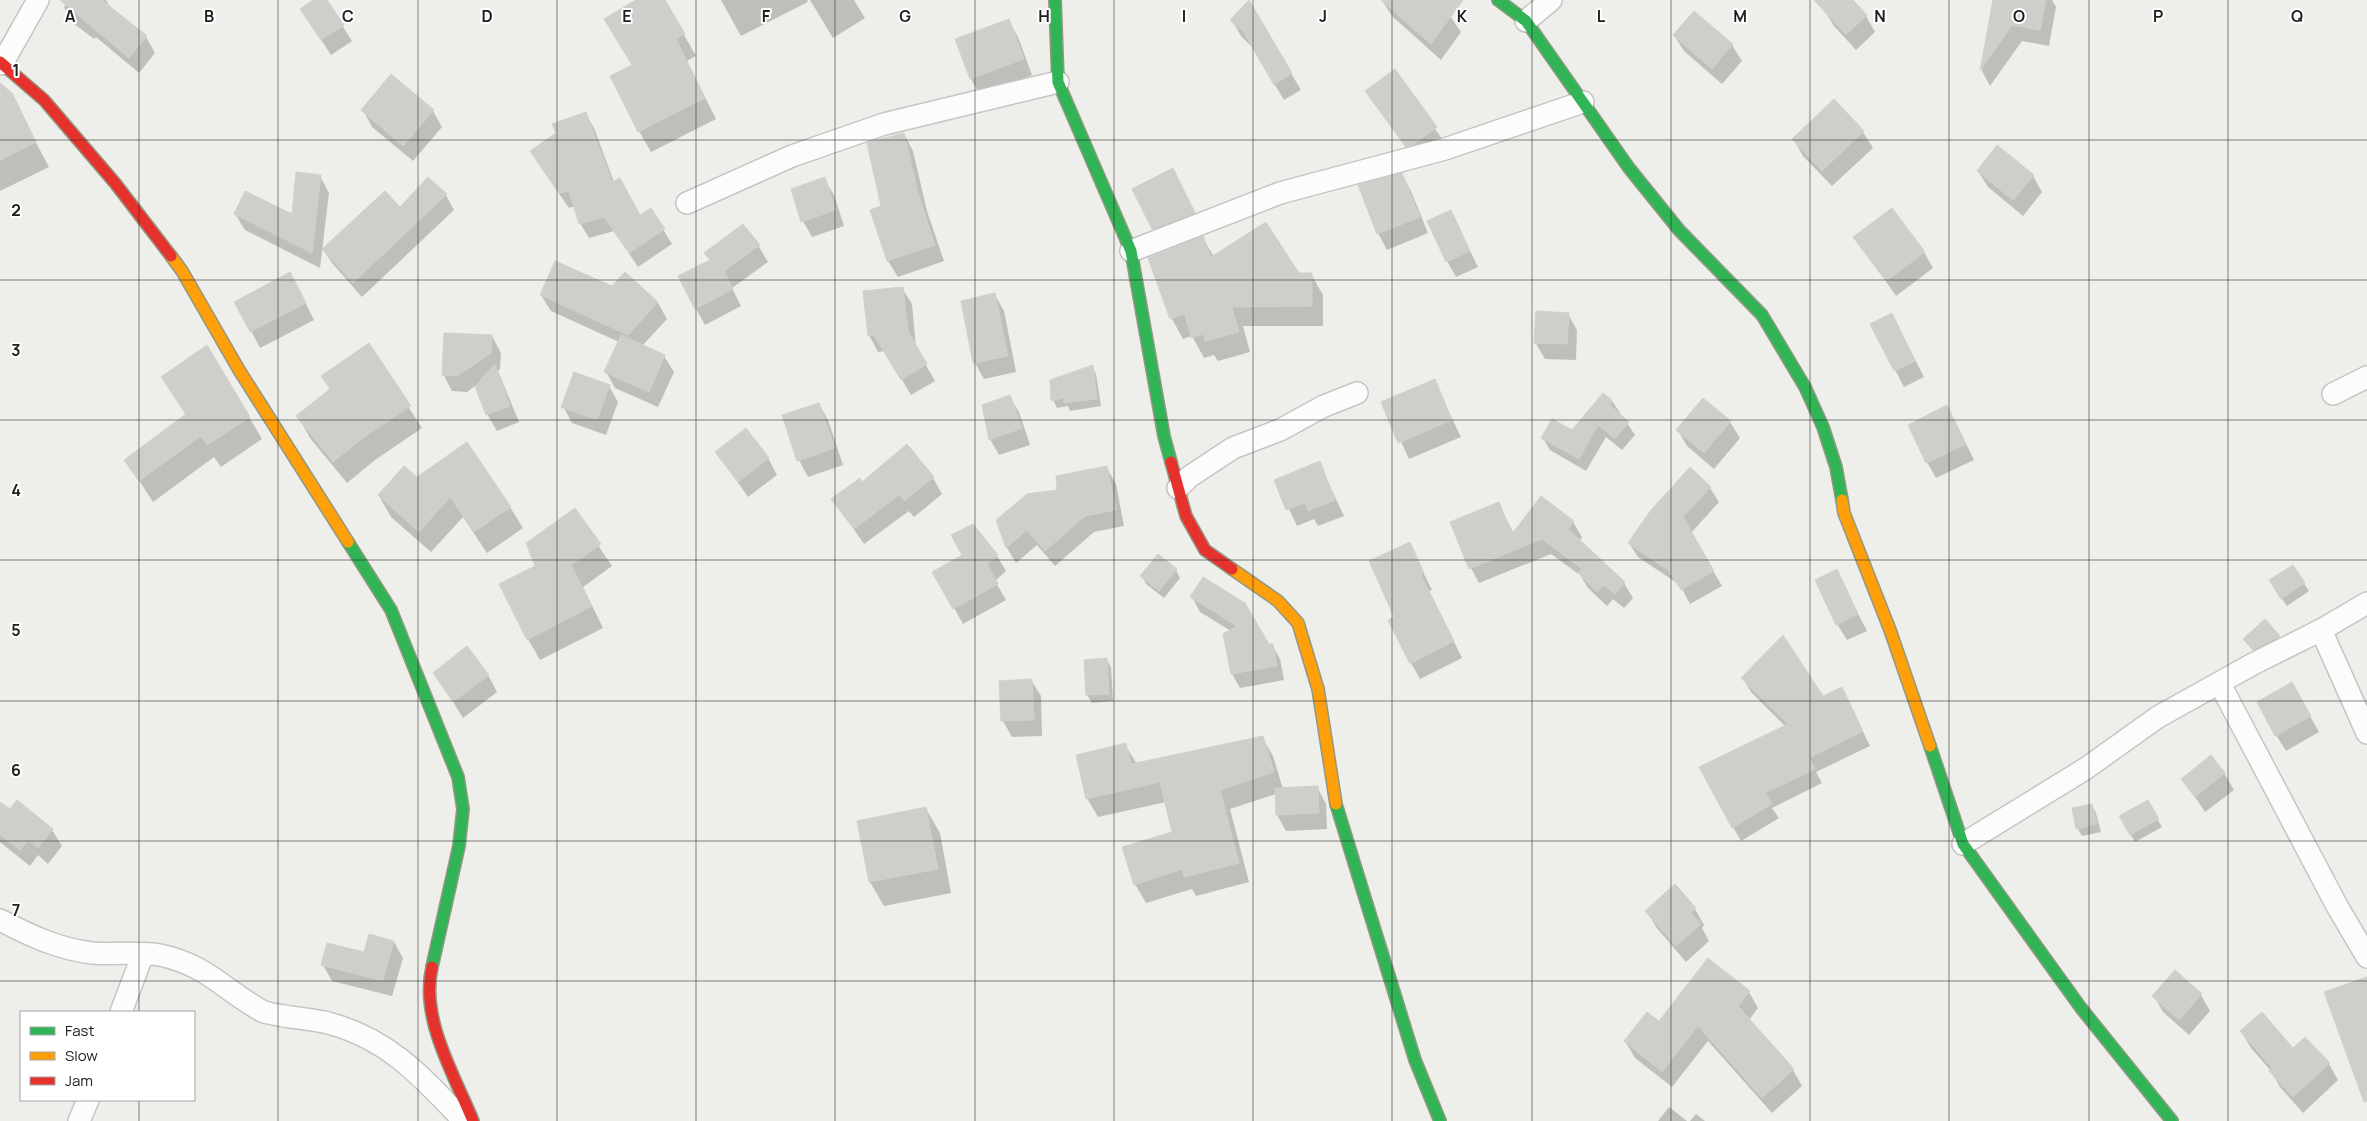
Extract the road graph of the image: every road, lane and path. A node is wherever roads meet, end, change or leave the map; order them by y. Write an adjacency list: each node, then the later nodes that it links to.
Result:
1 (38, 0): 6 (street)
2 (1055, 0): 7 (street)
3 (1498, 0): 5 (street)
4 (1551, 0): 5 (street)
5 (1526, 21): 8 (street)
6 (1, 63): 27 (street)
7 (1058, 82): 9 (street); 10 (street)
8 (1583, 102): 10 (street); 19 (street)
9 (687, 203)
10 (1131, 251): 14 (street)
11 (2367, 377): 13 (street)
12 (1357, 393): 14 (street)
13 (2333, 394)
14 (1178, 488): 28 (street)
15 (2367, 603): 16 (street)
16 (2322, 630): 17 (street); 18 (street)
17 (2220, 684): 19 (street); 22 (street)
18 (2367, 733)
19 (1963, 844): 29 (street)
20 (0, 920): 21 (street)
21 (143, 954): 23 (street); 26 (street)
22 (2367, 957)
23 (121, 1011)
24 (88, 1101): 25 (street)
25 (79, 1121)
26 (464, 1121)
27 (472, 1121)
28 (1440, 1121)
29 (2172, 1121)

